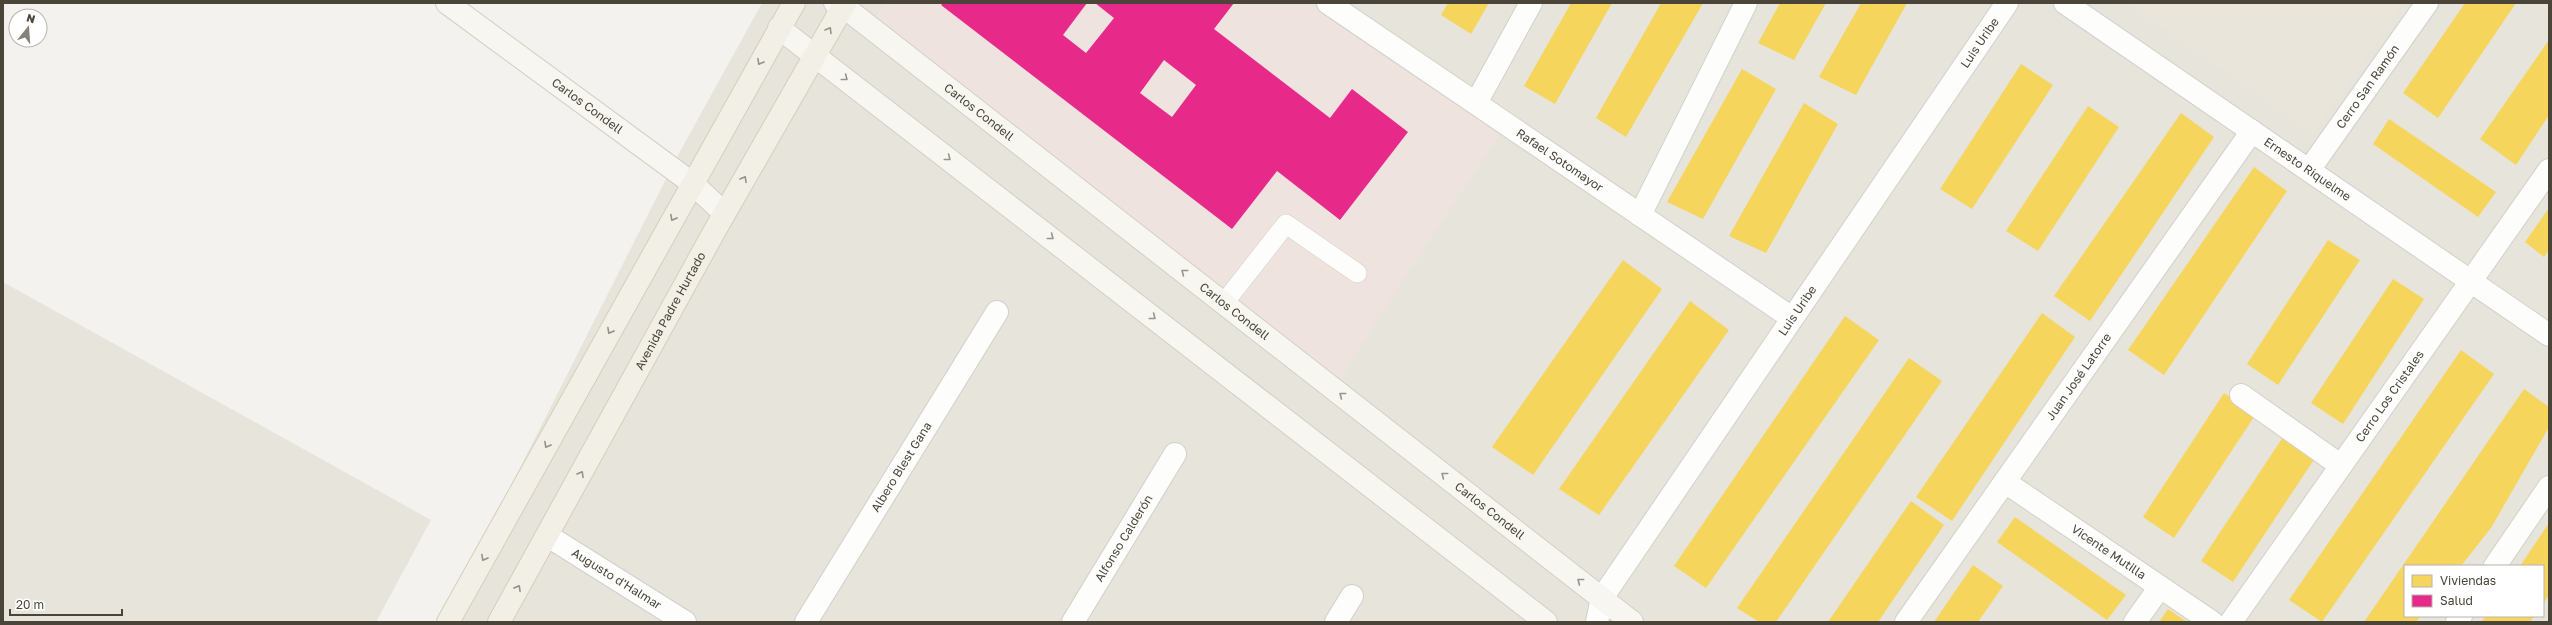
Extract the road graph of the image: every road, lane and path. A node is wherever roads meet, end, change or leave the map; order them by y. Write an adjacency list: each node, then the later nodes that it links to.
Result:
1 (447, 3): 16 (street, Carlos Condell)
2 (794, 3): 10 (main road)
3 (1328, 3): 12 (street, Rafael Sotomayor)
4 (1531, 3): 12 (street)
5 (1746, 3): 18 (street)
6 (2007, 3): 23 (street, Luis Uribe)
7 (2065, 3): 13 (street, Ernesto Riquelme)
8 (2427, 3): 14 (street, Cerro San Ramón)
9 (841, 4): 11 (main road, Avenida Padre Hurtado, one-way to 9); 21 (street, Carlos Condell, one-way to 9)
10 (779, 28): 11 (street); 16 (main road, one-way to 16)
11 (814, 54): 17 (main road, Avenida Padre Hurtado, one-way to 11); 41 (street, one-way to 41)
12 (1476, 103): 18 (street, Rafael Sotomayor)
13 (2252, 132): 14 (street, Ernesto Riquelme); 28 (street, Juan José Latorre)
14 (2309, 170): 20 (street, Ernesto Riquelme)
15 (2549, 170): 20 (street, Cerro Los Cristales)
16 (692, 184): 17 (street, Carlos Condell); 35 (main road, one-way to 35)
17 (724, 213): 30 (main road, Avenida Padre Hurtado, one-way to 17)
18 (1640, 215): 23 (street, Rafael Sotomayor)
19 (1357, 272): 21 (lane)
20 (2470, 280): 24 (street, Ernesto Riquelme); 27 (street, Cerro Los Cristales)
21 (1224, 303): 34 (street, Carlos Condell, one-way to 21)
22 (997, 312): 38 (street, Albero Blest Gana)
23 (1792, 318): 34 (street, Luis Uribe)
24 (2549, 335)
25 (2241, 395): 27 (street)
26 (1175, 454): 39 (street, Alfonso Calderón)
27 (2340, 465): 47 (street, Cerro Los Cristales)
28 (2005, 482): 32 (street, Vicente Mutilla); 44 (street, Juan José Latorre)
29 (2549, 487): 31 (street)
30 (548, 536): 36 (main road, Avenida Padre Hurtado, one-way to 30); 37 (street, Augusto d'Halmar)
31 (2496, 565)
32 (2160, 587): 45 (street); 46 (street, Vicente Mutilla)
33 (1352, 596): 40 (street)
34 (1602, 598): 42 (street, Luis Uribe); 43 (street, Carlos Condell)
35 (448, 622)
36 (499, 622)
37 (685, 622)
38 (806, 622)
39 (1073, 622)
40 (1336, 622)
41 (1546, 622)
42 (1597, 622)
43 (1632, 622)
44 (1906, 622)
45 (2135, 622)
46 (2212, 622)
47 (2231, 622)

